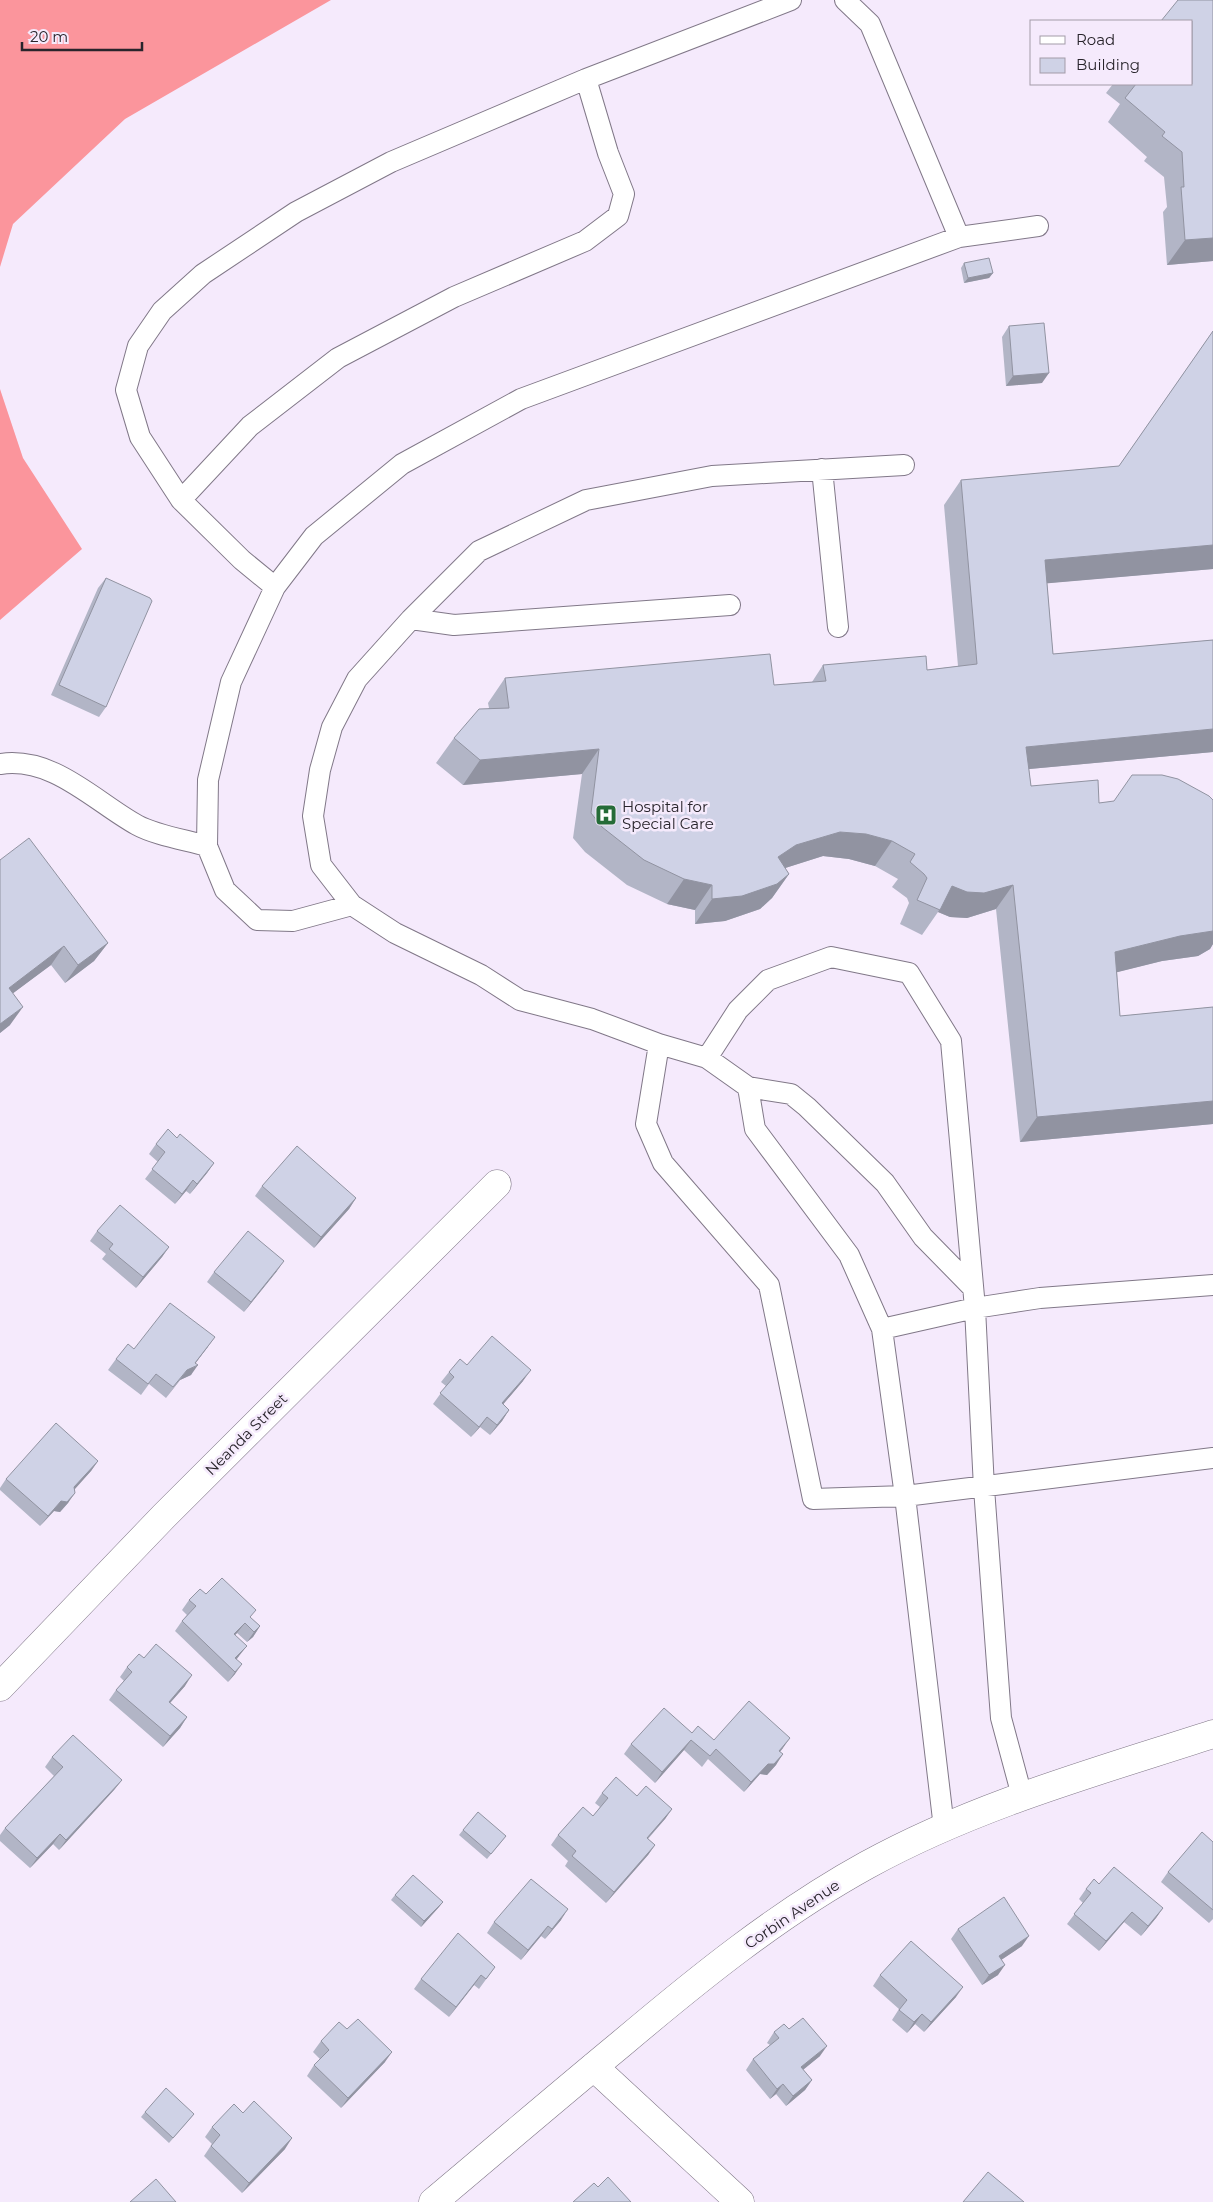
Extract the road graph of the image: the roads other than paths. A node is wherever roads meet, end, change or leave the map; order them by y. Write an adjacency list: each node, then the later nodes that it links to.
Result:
1 (791, 0): 3 (lane)
2 (845, 0): 5 (lane)
3 (586, 79): 8 (lane); 8 (lane)
4 (1038, 226): 5 (lane)
5 (959, 237): 9 (lane)
6 (904, 465): 7 (lane)
7 (822, 469): 11 (lane); 12 (lane)
8 (181, 500): 9 (lane)
9 (275, 587): 14 (lane)
10 (730, 605): 11 (lane)
11 (411, 619): 15 (lane)
12 (838, 627)
13 (0, 764): 14 (lane)
14 (207, 846): 15 (lane)
15 (352, 905): 16 (lane)
16 (659, 1044): 17 (lane); 26 (lane)
17 (707, 1058): 18 (lane); 21 (lane)
18 (748, 1087): 21 (lane); 23 (lane)
19 (496, 1184): 27 (main road, Neanda Street)
20 (1213, 1285): 22 (lane)
21 (972, 1287): 22 (lane)
22 (975, 1308): 23 (lane); 25 (lane)
23 (882, 1329): 26 (lane)
24 (1213, 1458): 25 (lane)
25 (984, 1488): 26 (lane); 29 (lane)
26 (905, 1496): 30 (lane)
27 (0, 1687)
28 (1213, 1734): 29 (main road, Corbin Avenue)
29 (1022, 1796): 30 (main road, Corbin Avenue)
30 (944, 1828): 31 (main road, Corbin Avenue)
31 (594, 2067): 32 (main road, Corbin Avenue); 33 (main road)
32 (433, 2202)
33 (740, 2202)

